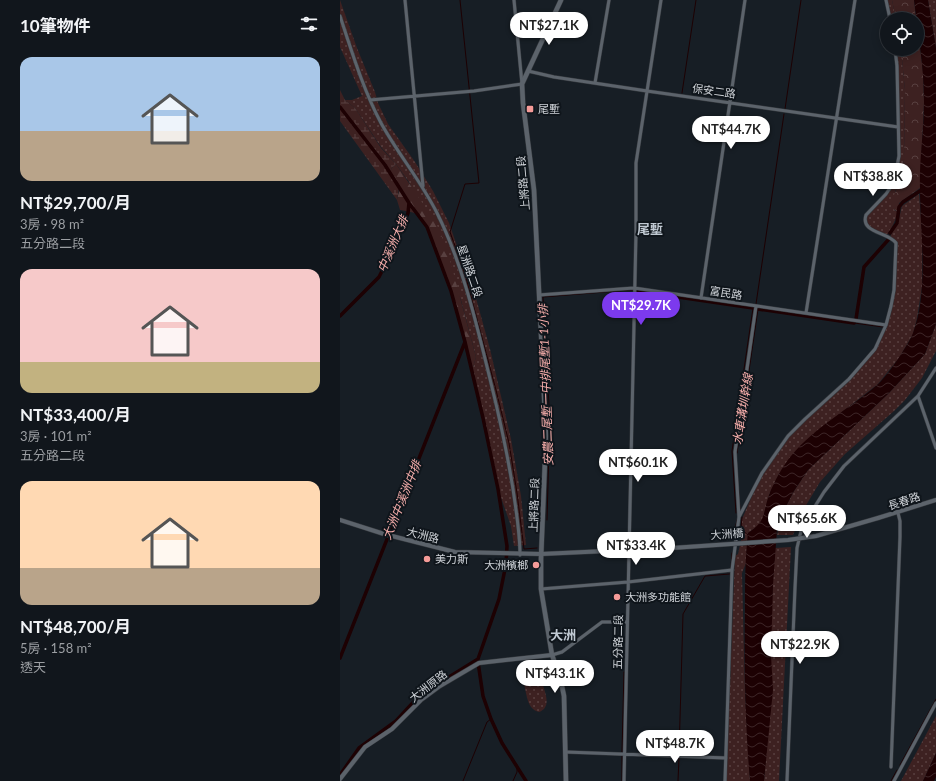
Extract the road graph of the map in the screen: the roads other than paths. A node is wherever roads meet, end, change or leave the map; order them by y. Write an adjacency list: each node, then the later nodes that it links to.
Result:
1 (405, 0): 16 (street)
2 (514, 0): 14 (street)
3 (560, 0): 12 (main road)
4 (609, 0): 13 (street)
5 (661, 0): 15 (street, 五分路二段)
6 (745, 0): 18 (street)
7 (855, 0): 19 (street)
8 (886, 0): 9 (street)
9 (889, 12)
10 (340, 16): 17 (street, 星洲路二段)
11 (896, 56): 20 (street)
12 (528, 71): 13 (street, 保安二路); 14 (main road)
13 (596, 83): 15 (street, 保安二路)
14 (522, 84): 16 (street); 23 (main road, 上將路二段)
15 (647, 90): 18 (street, 保安二路); 22 (street, 五分路二段)
16 (414, 96): 17 (street); 21 (street)
17 (370, 100): 21 (street, 星洲路二段)
18 (730, 102): 19 (street, 保安二路); 24 (street)
19 (837, 117): 20 (street, 保安二路); 26 (street)
20 (898, 127): 27 (street)
21 (423, 188): 38 (street, 星洲路二段)
22 (634, 288): 23 (street, 富民路); 24 (street, 富民路); 36 (street, 五分路二段)
23 (539, 295): 37 (main road, 上將路二段)
24 (701, 298): 25 (street, 富民路)
25 (756, 306): 26 (street, 富民路); 33 (street)
26 (806, 313): 27 (street, 富民路)
27 (886, 325): 33 (street)
28 (936, 368): 29 (street)
29 (918, 396): 30 (street); 53 (street)
30 (936, 448)
31 (936, 500): 32 (street, 長春路)
32 (898, 513): 34 (street, 長春路); 48 (street)
33 (739, 517): 39 (street)
34 (878, 518): 36 (street, 大洲橋, bridge)
35 (340, 520): 38 (street, 大洲路)
36 (629, 550): 37 (street); 40 (street, 五分路二段)
37 (541, 554): 38 (street); 41 (main road, 上將路二段)
38 (520, 555)
39 (732, 570): 40 (street); 47 (street)
40 (628, 582): 41 (street); 42 (street, 五分路二段)
41 (541, 589): 43 (main road, 上將路二段)
42 (627, 622): 43 (street); 46 (street, 五分路二段)
43 (552, 655): 45 (main road, 上將路二段); 49 (street, 大洲原路)
44 (936, 703): 54 (street)
45 (566, 752): 46 (street); 50 (main road, 上將路二段)
46 (625, 755): 47 (street); 51 (street, 五分路二段)
47 (726, 758): 52 (street)
48 (891, 767)
49 (340, 779)
50 (566, 781)
51 (624, 781)
52 (725, 781)
53 (788, 781)
54 (894, 781)

